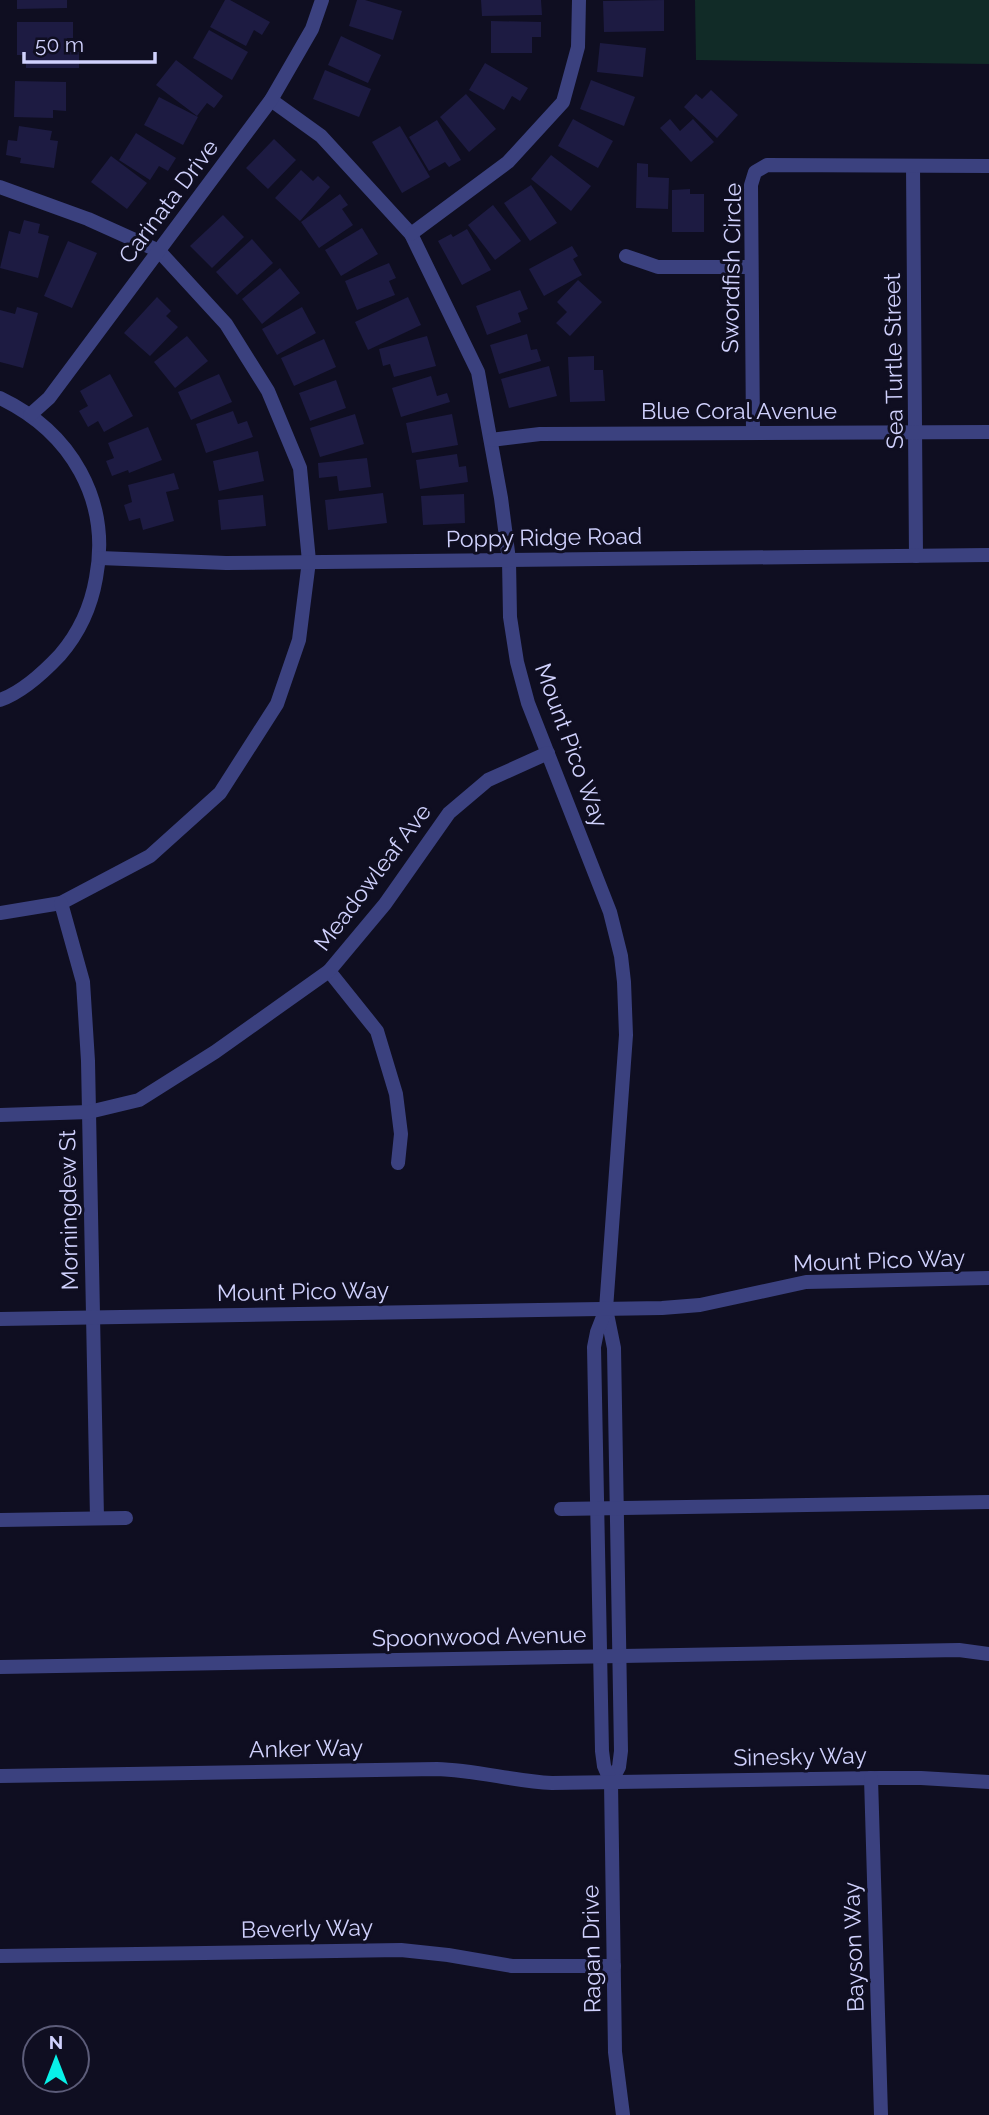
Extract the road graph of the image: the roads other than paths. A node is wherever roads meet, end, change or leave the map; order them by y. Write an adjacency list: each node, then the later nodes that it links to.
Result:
1 (322, 0): 3 (street, Carinata Drive)
2 (579, 0): 7 (street)
3 (271, 100): 7 (street, Mount Pico Way); 8 (street, Carinata Drive)
4 (913, 166): 5 (street, Swordfish Circle); 10 (street, Swordfish Circle); 13 (street, Sea Turtle Street)
5 (989, 166)
6 (0, 187): 8 (street)
7 (411, 234): 16 (street, Mount Pico Way)
8 (159, 251): 12 (street, Carinata Drive); 21 (street)
9 (626, 256): 10 (street)
10 (751, 267): 15 (street, Swordfish Circle)
11 (0, 398): 12 (street)
12 (30, 415): 19 (street)
13 (916, 432): 14 (street, Blue Coral Avenue); 15 (street, Blue Coral Avenue); 18 (street, Sea Turtle Street)
14 (989, 432)
15 (753, 433): 16 (street, Blue Coral Avenue)
16 (491, 440): 20 (street, Mount Pico Way)
17 (989, 555): 18 (street, Poppy Ridge Road)
18 (916, 556): 20 (street, Poppy Ridge Road)
19 (100, 558): 21 (street, Poppy Ridge Road); 22 (street)
20 (509, 560): 21 (street, Poppy Ridge Road); 23 (street, Mount Pico Way)
21 (309, 561): 24 (street)
22 (0, 700)
23 (548, 753): 26 (street, Meadowleaf Ave); 31 (street, Mount Pico Way)
24 (61, 903): 25 (street); 27 (street, Morningdew St)
25 (0, 913)
26 (329, 971): 27 (street, Meadowleaf Ave); 29 (street)
27 (89, 1112): 28 (street, Meadowleaf Ave); 32 (street, Morningdew St)
28 (0, 1115)
29 (398, 1163)
30 (989, 1278): 31 (street, Mount Pico Way)
31 (606, 1309): 32 (street, Mount Pico Way); 35 (street, Mount Pico Way); 37 (street, Mount Pico Way)
32 (93, 1318): 33 (street, Mount Pico Way); 38 (street, Morningdew St)
33 (0, 1319)
34 (989, 1502): 35 (street)
35 (617, 1508): 37 (street); 44 (street, Mount Pico Way)
36 (561, 1509): 37 (street)
37 (597, 1509): 45 (street, Mount Pico Way)
38 (97, 1518): 39 (street); 40 (street)
39 (126, 1518)
40 (0, 1520)
41 (989, 1644): 42 (street, Spoonwood Avenue)
42 (960, 1650): 43 (street, Spoonwood Avenue); 44 (street, Spoonwood Avenue)
43 (989, 1654)
44 (620, 1656): 45 (street, Spoonwood Avenue); 49 (street, Ragan Drive)
45 (600, 1657): 46 (street, Spoonwood Avenue); 49 (street, Ragan Drive)
46 (0, 1667)
47 (0, 1776): 49 (street, Anker Way)
48 (871, 1778): 49 (street, Sinesky Way); 50 (street, Sinesky Way); 54 (street, Bayson Way)
49 (611, 1782): 52 (street, Ragan Drive)
50 (989, 1782)
51 (0, 1956): 52 (street, Beverly Way)
52 (614, 1966): 53 (street, Ragan Drive)
53 (624, 2115)
54 (881, 2115)

